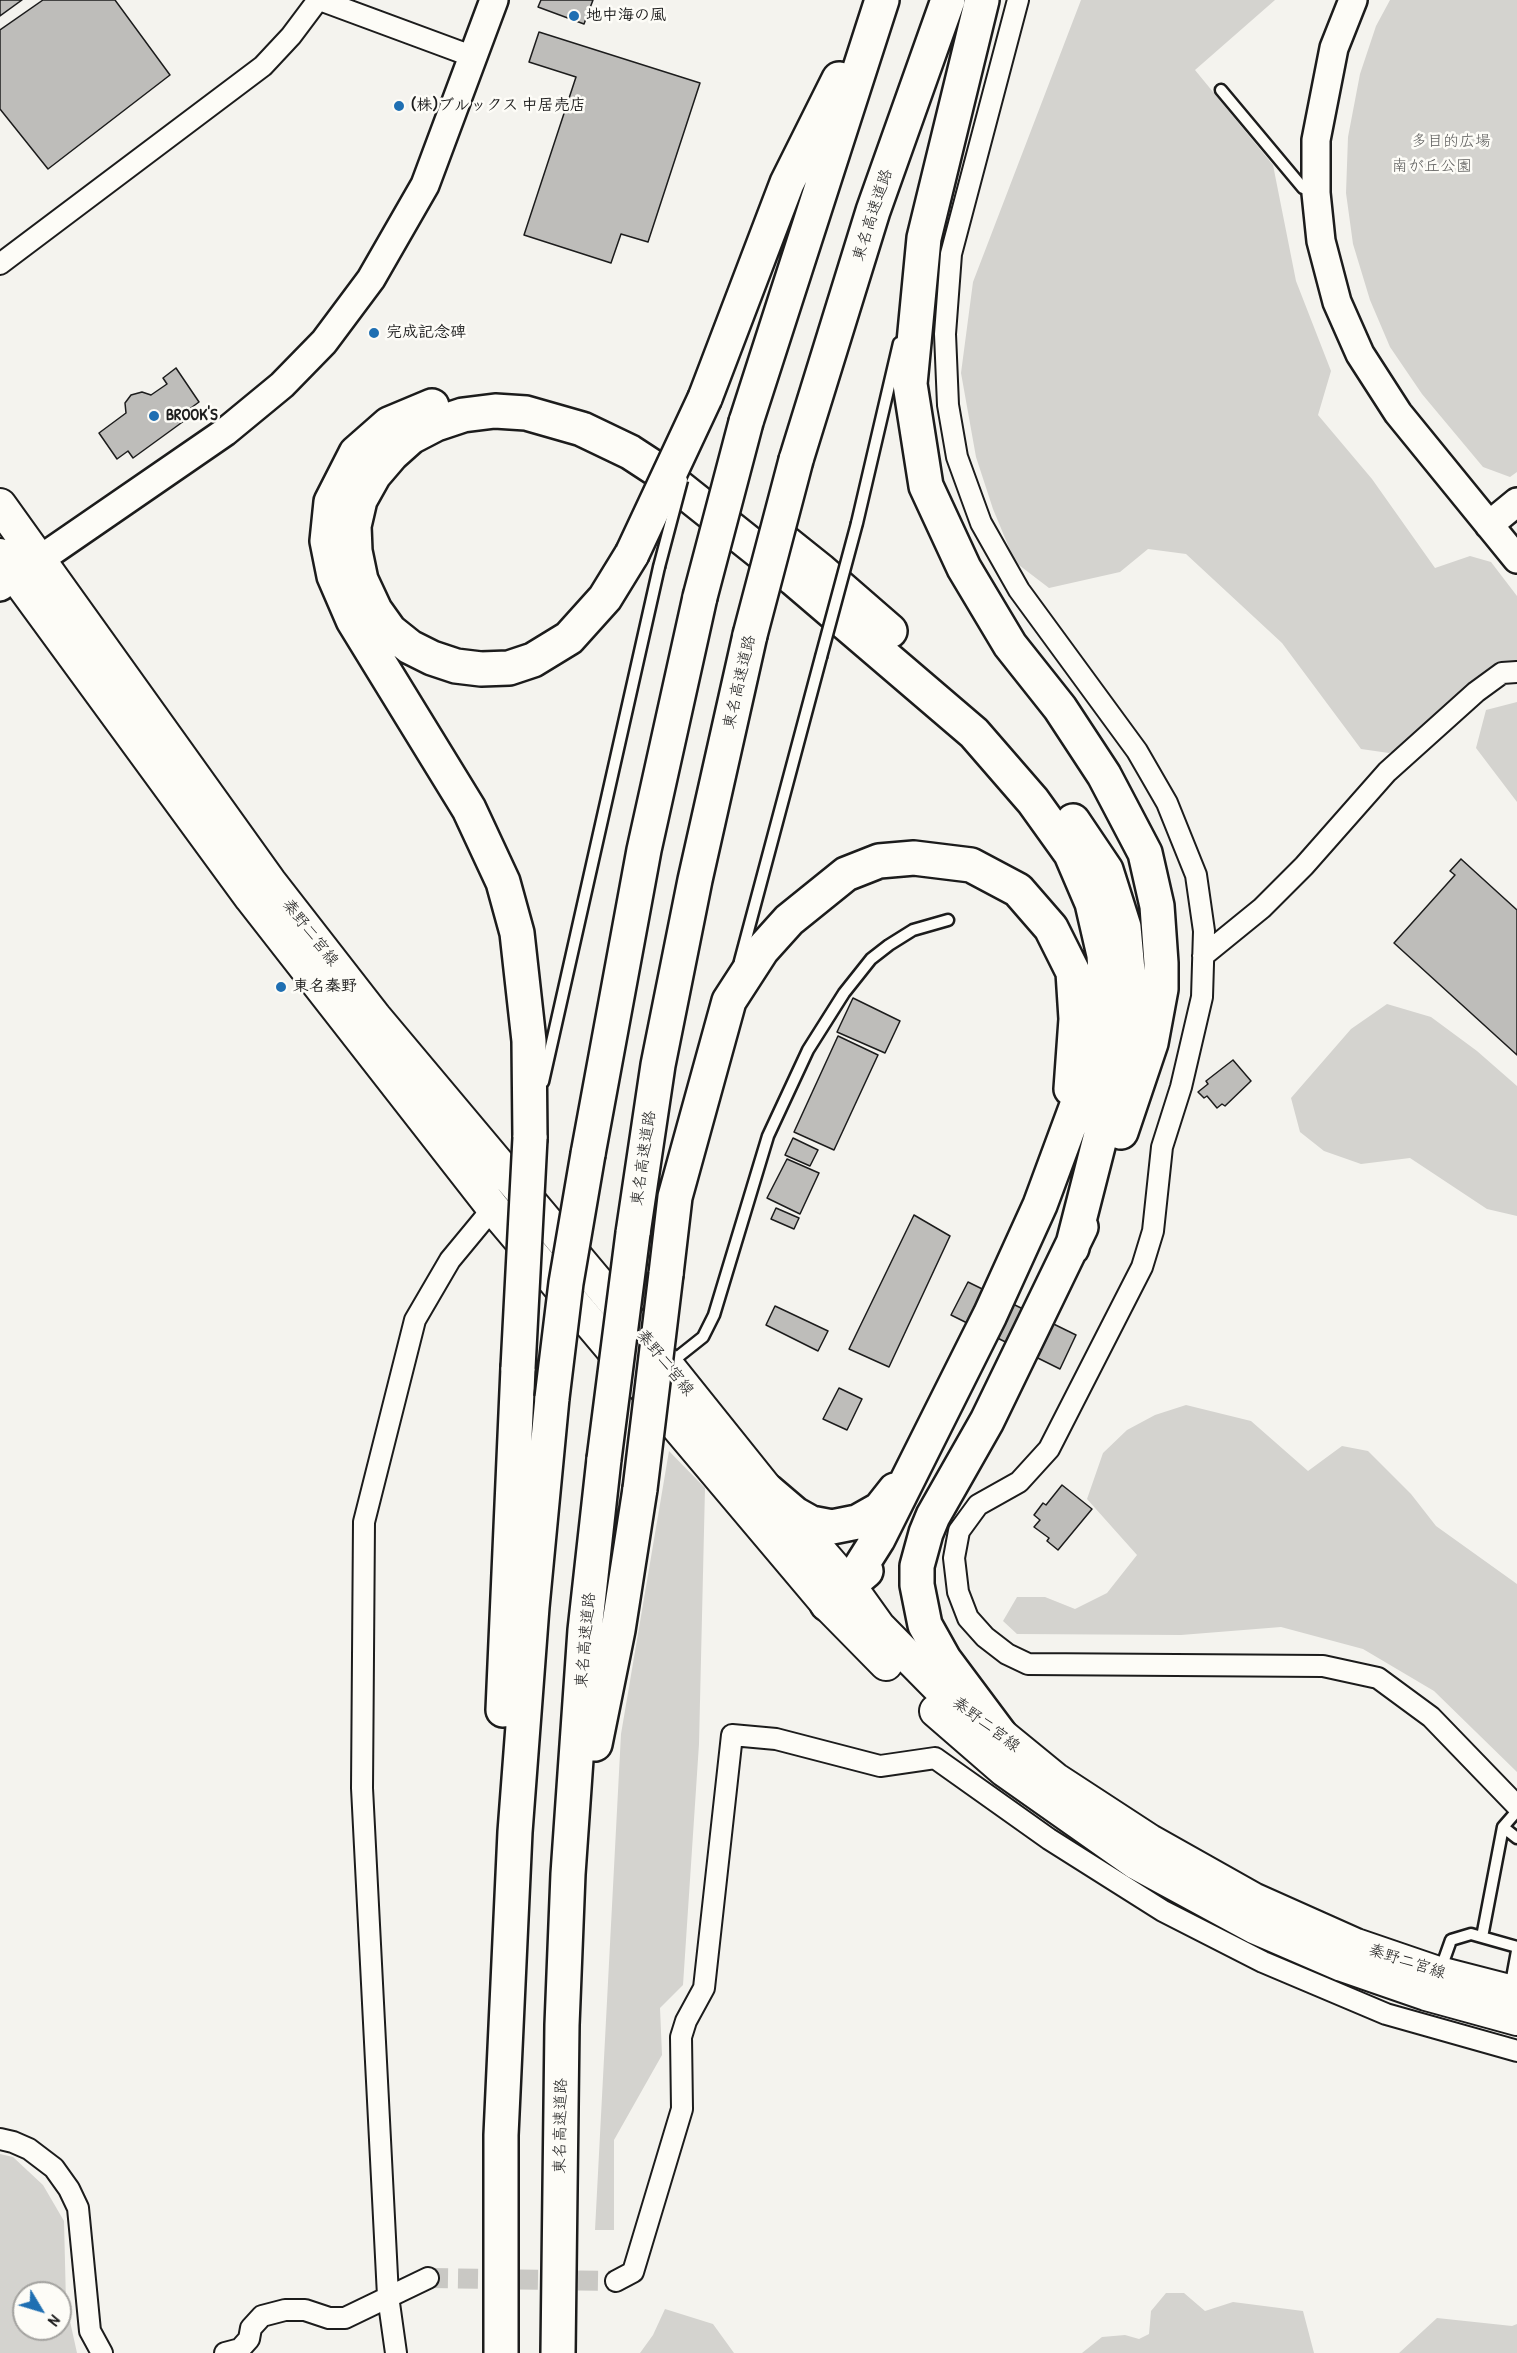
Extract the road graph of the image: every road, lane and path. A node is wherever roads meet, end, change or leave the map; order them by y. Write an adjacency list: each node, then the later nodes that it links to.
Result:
1 (319, 0): 8 (street); 12 (street)
2 (494, 0): 8 (street)
3 (880, 0): 19 (highway, bridge); 45 (highway, bridge)
4 (948, 0): 39 (highway, 東名高速道路, bridge)
5 (982, 0): 11 (highway)
6 (1018, 0): 23 (street)
7 (1353, 0): 10 (street)
8 (474, 57): 20 (street)
9 (1221, 90): 10 (lane)
10 (1316, 193): 17 (street)
11 (924, 238): 13 (lane); 28 (highway)
12 (0, 264)
13 (905, 318)
14 (902, 329): 24 (lane, bridge)
15 (1517, 502): 17 (street)
16 (0, 505): 20 (main road, 秦野二宮線)
17 (1489, 525): 18 (street)
18 (1517, 559)
19 (645, 561): 25 (highway); 26 (lane)
20 (14, 570): 27 (main road, 秦野二宮線); 29 (main road, 秦野二宮線)
21 (1517, 672): 23 (street)
22 (948, 920): 29 (lane)
23 (1203, 956): 35 (street)
24 (729, 1001): 25 (highway); 39 (highway, bridge)
25 (1067, 1133): 31 (highway)
26 (530, 1138): 28 (highway); 45 (highway, bridge)
27 (493, 1208): 33 (main road, 秦野二宮線); 49 (street)
28 (1072, 1248): 30 (highway)
29 (667, 1365): 32 (main road, 秦野二宮線)
30 (987, 1420): 33 (highway); 34 (highway)
31 (920, 1457): 32 (highway); 33 (highway)
32 (768, 1491): 33 (main road, 秦野二宮線)
33 (838, 1594): 34 (main road, 秦野二宮線); 43 (main road, 秦野二宮線)
34 (1000, 1734): 42 (main road, 秦野二宮線)
35 (1517, 1806)
36 (1517, 1811): 37 (lane)
37 (1503, 1827): 38 (lane); 40 (lane)
38 (1517, 1838)
39 (568, 1874): 54 (highway, 東名高速道路)
40 (1477, 1936): 41 (lane); 42 (lane)
41 (1517, 1949): 43 (lane)
42 (1439, 1974): 43 (main road, 秦野二宮線)
43 (1514, 2001)
44 (1517, 2051): 48 (street)
45 (501, 2135): 53 (highway)
46 (0, 2139): 50 (street)
47 (428, 2278): 49 (street)
48 (615, 2281)
49 (388, 2296): 51 (street); 52 (street)
50 (102, 2353)
51 (225, 2353)
52 (396, 2353)
53 (501, 2353)
54 (558, 2353)

